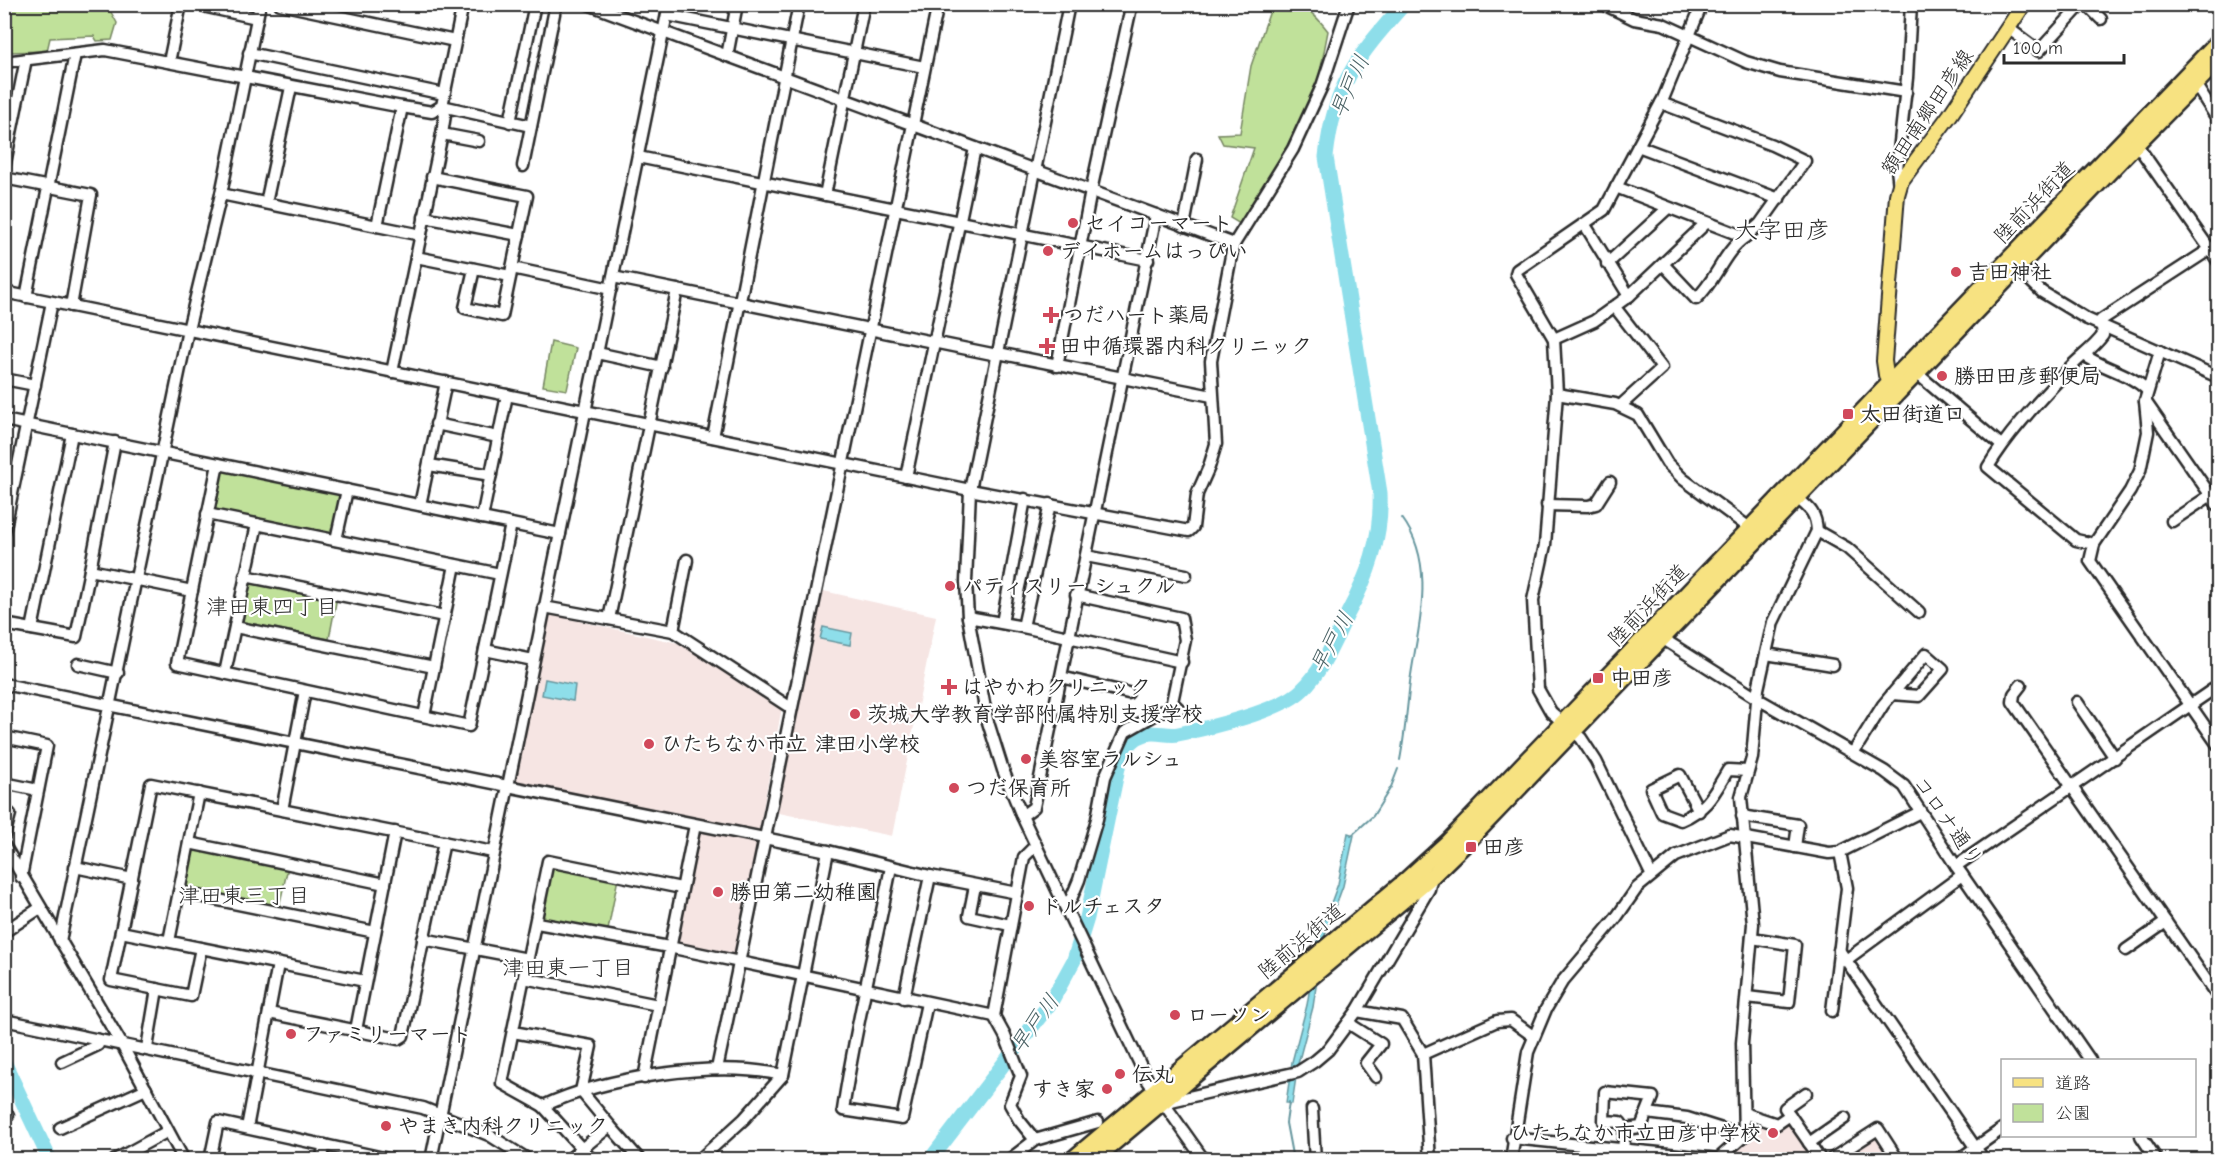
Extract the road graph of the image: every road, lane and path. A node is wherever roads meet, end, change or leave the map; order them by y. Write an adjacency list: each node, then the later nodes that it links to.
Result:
1 (181, 4): 38 (street)
2 (260, 4): 22 (street)
3 (280, 4): 28 (street)
4 (463, 4): 28 (street)
5 (535, 4): 51 (street)
6 (556, 4): 53 (street)
7 (737, 4): 25 (street)
8 (800, 4): 29 (street)
9 (864, 4): 32 (street)
10 (938, 4): 39 (street)
11 (1069, 4): 63 (street)
12 (1349, 4): 88 (street)
13 (1603, 4): 27 (street)
14 (1702, 4): 27 (street)
15 (1911, 4): 44 (street)
16 (2024, 4): 24 (main road, 額田南郷田彦線)
17 (2084, 4): 23 (street); 24 (street)
18 (591, 5): 26 (street)
19 (207, 7): 22 (street)
20 (668, 10): 25 (street); 26 (street)
21 (1130, 12): 70 (street)
22 (257, 18): 31 (street)
23 (2101, 19)
24 (2008, 28): 69 (main road, 額田南郷田彦線)
25 (732, 29): 29 (street); 34 (street)
26 (663, 32): 34 (street); 59 (street)
27 (1689, 36): 44 (street); 47 (street)
28 (455, 41): 45 (street)
29 (792, 41): 32 (street); 41 (street)
30 (2218, 42): 55 (highway, 陸前浜街道)
31 (249, 53): 40 (street); 45 (street)
32 (854, 53): 39 (street); 46 (street)
33 (75, 54): 35 (street); 38 (street); 67 (street)
34 (727, 56): 41 (street)
35 (26, 59): 37 (street); 62 (street)
36 (2218, 61): 42 (highway, 陸前浜街道)
37 (4, 62)
38 (169, 62): 40 (street)
39 (924, 67): 52 (street)
40 (245, 77): 43 (street); 71 (street)
41 (785, 77): 46 (street); 66 (street)
42 (2195, 84): 50 (street); 55 (highway, 陸前浜街道)
43 (291, 87): 49 (street); 74 (street)
44 (1905, 92): 69 (street)
45 (444, 94): 48 (street)
46 (844, 99): 52 (street); 72 (street)
47 (1661, 103): 57 (street); 73 (street)
48 (442, 106): 49 (street); 51 (street); 54 (street)
49 (402, 108): 82 (street)
50 (2218, 120)
51 (510, 122): 53 (street)
52 (911, 124): 58 (street); 75 (street)
53 (531, 126): 61 (street)
54 (441, 134): 56 (street); 64 (street)
55 (2133, 138): 90 (street); 96 (highway, 陸前浜街道)
56 (479, 141)
57 (1638, 146): 68 (street); 73 (street)
58 (975, 148): 63 (street); 79 (street)
59 (638, 157): 66 (street); 99 (street)
60 (1197, 159): 83 (street)
61 (523, 165)
62 (4, 168)
63 (1035, 170): 70 (street); 84 (street)
64 (432, 177): 78 (street); 86 (street)
65 (4, 178): 67 (street)
66 (764, 182): 72 (street); 106 (street)
67 (48, 187): 104 (street); 107 (street)
68 (1616, 187): 76 (street); 81 (street)
69 (1899, 187): 127 (main road, 額田南郷田彦線)
70 (1091, 191): 77 (street); 89 (street)
71 (221, 194): 74 (street); 111 (street)
72 (825, 195): 75 (street)
73 (1779, 199): 87 (street)
74 (266, 203): 82 (street)
75 (895, 208): 79 (street); 110 (street)
76 (1668, 208): 80 (street); 94 (street)
77 (1156, 215): 83 (street); 92 (street)
78 (424, 218): 85 (street); 86 (street)
79 (960, 221): 84 (street); 113 (street)
80 (1706, 223): 87 (street); 95 (street)
81 (1585, 225): 94 (street); 112 (street)
82 (377, 226): 85 (street)
83 (1184, 226): 88 (street)
84 (1022, 234): 89 (street); 116 (street)
85 (421, 235): 91 (street)
86 (519, 236): 98 (street)
87 (1745, 237): 95 (street)
88 (1234, 244): 130 (street)
89 (1081, 246): 92 (street); 118 (street)
90 (2214, 246): 93 (street); 109 (street)
91 (416, 257): 97 (street); 121 (street)
92 (1148, 260): 124 (street)
93 (2218, 261)
94 (1607, 264): 103 (street)
95 (1663, 264): 103 (street)
96 (2012, 264): 109 (street); 120 (highway, 陸前浜街道)
97 (474, 268): 98 (street); 98 (street)
98 (511, 272): 100 (street)
99 (613, 278): 100 (street); 101 (street)
100 (611, 289): 115 (street)
101 (678, 290): 106 (street); 119 (street)
102 (4, 292): 104 (street)
103 (1629, 296): 108 (street)
104 (26, 297): 105 (street)
105 (52, 302): 107 (street); 126 (street)
106 (740, 303): 110 (street); 140 (street)
107 (71, 306): 111 (street)
108 (1614, 306): 112 (street); 132 (street)
109 (2104, 328): 114 (street); 117 (street)
110 (870, 329): 113 (street); 145 (street)
111 (188, 330): 121 (street); 143 (street)
112 (1554, 339): 128 (street)
113 (934, 342): 116 (street); 148 (street)
114 (2160, 351): 122 (street); 131 (street)
115 (597, 353): 119 (street); 133 (street)
116 (998, 354): 118 (street); 151 (street)
117 (2084, 355): 131 (street); 142 (street)
118 (1058, 366): 124 (street)
119 (662, 367): 137 (street)
120 (1911, 369): 127 (highway, 陸前浜街道); 142 (street)
121 (392, 372): 125 (street)
122 (2218, 377)
123 (4, 379): 126 (street)
124 (1124, 380): 130 (street); 160 (street)
125 (446, 382): 129 (street); 136 (street)
126 (35, 386): 135 (street)
127 (1894, 386): 153 (highway, 陸前浜街道); 167 (highway, 陸前浜街道)
128 (1557, 394): 132 (street); 157 (street)
129 (507, 395): 133 (street); 139 (street)
130 (1212, 396): 160 (street)
131 (2146, 396): 152 (street); 170 (street)
132 (1620, 406): 167 (street)
133 (585, 411): 137 (street); 168 (street)
134 (4, 420): 135 (street)
135 (27, 424): 138 (street); 166 (street)
136 (436, 424): 139 (street); 146 (street)
137 (651, 424): 140 (street); 185 (street)
138 (72, 434): 141 (street); 190 (street)
139 (498, 437): 147 (street)
140 (713, 437): 145 (street)
141 (115, 442): 143 (street); 174 (street)
142 (2001, 445): 170 (street)
143 (163, 452): 144 (street); 178 (street)
144 (218, 464): 150 (street); 159 (street)
145 (844, 464): 148 (street); 214 (street)
146 (429, 465): 147 (street); 156 (street)
147 (491, 476): 161 (street)
148 (906, 477): 151 (street)
149 (1610, 482): 157 (street)
150 (347, 490): 156 (street); 169 (street)
151 (970, 490): 154 (street); 184 (street)
152 (2211, 495): 158 (street); 162 (street)
153 (1797, 498): 165 (street); 167 (highway, 陸前浜街道)
154 (1025, 499): 155 (street); 186 (street)
155 (1050, 504): 160 (street); 189 (street)
156 (420, 505): 161 (street)
157 (1547, 505): 216 (street)
158 (2218, 506)
159 (207, 514): 163 (street); 179 (street)
160 (1096, 514): 171 (street)
161 (482, 518): 164 (street)
162 (2172, 521)
163 (256, 524): 169 (street); 177 (street)
164 (511, 524): 168 (street); 175 (street)
165 (1817, 531): 182 (street); 195 (street)
166 (4, 532)
167 (1755, 532): 192 (highway, 陸前浜街道)
168 (560, 534): 181 (street)
169 (336, 540): 173 (street)
170 (2094, 544): 212 (street)
171 (1086, 556): 176 (street); 180 (street)
172 (687, 560): 191 (street)
173 (455, 565): 175 (street); 183 (street)
174 (90, 570): 178 (street); 190 (street)
175 (500, 574): 194 (street)
176 (1186, 575)
177 (246, 576): 183 (street); 188 (street)
178 (137, 580): 179 (street); 201 (street)
179 (192, 591): 202 (street)
180 (1077, 595): 193 (street); 197 (street)
181 (544, 607): 185 (street); 196 (street)
182 (1919, 612)
183 (444, 616): 200 (street)
184 (968, 617): 186 (street); 232 (street)
185 (609, 619): 191 (street)
186 (1002, 623): 189 (street)
187 (4, 624): 190 (street)
188 (234, 627): 200 (street); 202 (street)
189 (1023, 627): 193 (street)
190 (32, 629)
191 (673, 631): 214 (street)
192 (1657, 635): 210 (street, コロナ通り); 216 (highway, 陸前浜街道)
193 (1070, 638): 197 (street); 203 (street)
194 (485, 650): 196 (street); 215 (street)
195 (1766, 654): 199 (street); 210 (street)
196 (533, 660): 224 (street)
197 (1182, 662): 261 (street)
198 (78, 664): 201 (street)
199 (1833, 664)
200 (434, 668): 215 (street)
201 (118, 673): 213 (street)
202 (225, 673): 207 (street)
203 (1061, 677): 208 (street); 232 (street)
204 (4, 684): 213 (street)
205 (2021, 685): 225 (street)
206 (2218, 686): 212 (street)
207 (305, 691): 215 (street); 218 (street)
208 (1128, 693)
209 (1893, 694): 209 (street); 220 (street)
210 (1758, 699): 220 (street, コロナ通り); 222 (street)
211 (2077, 702): 221 (street)
212 (2191, 705): 219 (street); 221 (street)
213 (111, 706): 218 (street); 247 (street)
214 (791, 708): 238 (street)
215 (424, 716)
216 (1568, 728): 249 (highway, 陸前浜街道); 251 (street)
217 (4, 737): 226 (street)
218 (295, 744): 224 (street); 228 (street)
219 (2218, 745)
220 (1853, 753): 230 (street, コロナ通り)
221 (2115, 758): 225 (street)
222 (1748, 771): 229 (street); 233 (street)
223 (4, 783): 226 (street)
224 (506, 787): 234 (street); 245 (street)
225 (2073, 787): 250 (street); 262 (street)
226 (38, 790): 253 (street)
227 (199, 793): 228 (street); 240 (street); 254 (street)
228 (282, 810): 235 (street)
229 (1699, 811): 229 (street)
230 (1920, 812): 246 (street); 250 (street, コロナ通り)
231 (4, 813): 236 (street)
232 (1022, 816): 242 (street)
233 (1742, 816): 237 (street); 243 (street)
234 (695, 825): 238 (street); 257 (street)
235 (395, 832): 239 (street); 255 (street)
236 (4, 836)
237 (1744, 836): 243 (street); 251 (street); 268 (street)
238 (765, 838): 244 (street); 279 (street)
239 (444, 842): 245 (street); 269 (street)
240 (189, 843): 255 (street); 258 (street)
241 (4, 845): 253 (street)
242 (1036, 845): 259 (street); 261 (street)
243 (1795, 847): 246 (street)
244 (828, 851): 248 (street); 281 (street)
245 (493, 852): 274 (street)
246 (1840, 852): 275 (street)
247 (75, 867): 254 (street); 270 (street)
248 (891, 867): 252 (street); 285 (street)
249 (1428, 869): 291 (street); 314 (highway, 陸前浜街道)
250 (1959, 870): 278 (street); 304 (street, コロナ通り)
251 (1651, 874): 299 (street)
252 (930, 876): 256 (street); 287 (street)
253 (21, 877): 260 (street)
254 (132, 879): 266 (street)
255 (385, 884): 267 (street)
256 (975, 886): 259 (street); 264 (street)
257 (681, 888): 263 (street); 272 (street)
258 (178, 892): 267 (street); 271 (street)
259 (1017, 893): 264 (street)
260 (40, 908): 265 (street); 270 (street)
261 (1066, 909): 314 (street)
262 (2166, 922): 276 (street); 286 (street)
263 (537, 923): 272 (street); 277 (street)
264 (1010, 925): 294 (street)
265 (4, 932)
266 (121, 932): 271 (street); 284 (street)
267 (375, 932): 283 (street)
268 (1752, 938): 288 (street); 288 (street)
269 (423, 939): 274 (street); 297 (street)
270 (60, 941): 301 (street)
271 (169, 941): 273 (street)
272 (669, 947): 279 (street); 290 (street)
273 (201, 948): 280 (street); 284 (street)
274 (473, 949): 277 (street); 319 (street)
275 (1839, 950): 278 (street); 292 (street)
276 (2126, 950)
277 (528, 959): 282 (street)
278 (1846, 960): 336 (street)
279 (740, 962): 281 (street); 306 (street)
280 (279, 964): 283 (street); 293 (street)
281 (802, 975): 285 (street); 308 (street)
282 (524, 978): 290 (street); 298 (street)
283 (365, 981): 297 (street)
284 (157, 989): 302 (street)
285 (867, 989): 287 (street); 289 (street)
286 (2218, 997)
287 (904, 998): 289 (street)
288 (1747, 998): 318 (street)
289 (927, 1003): 294 (street)
290 (658, 1005): 310 (street)
291 (1357, 1011): 296 (street); 303 (street)
292 (1832, 1011)
293 (269, 1012): 297 (street); 307 (street)
294 (994, 1016): 332 (street)
295 (4, 1020): 300 (street)
296 (1348, 1023): 309 (street); 314 (street)
297 (356, 1030)
298 (513, 1032): 312 (street); 315 (street)
299 (1533, 1036): 303 (street); 331 (street)
300 (99, 1040): 301 (street); 305 (street)
301 (121, 1043): 302 (street); 311 (street)
302 (147, 1048): 307 (street)
303 (1423, 1054): 357 (street)
304 (2089, 1059)
305 (62, 1062)
306 (717, 1070): 308 (street); 310 (street)
307 (258, 1072): 319 (street); 325 (street)
308 (783, 1076): 352 (street)
309 (1376, 1077)
310 (644, 1078): 312 (street)
311 (146, 1089): 324 (street); 328 (street)
312 (581, 1091): 315 (street); 323 (street)
313 (1806, 1093): 320 (street)
314 (1157, 1097): 341 (highway, 陸前浜街道); 354 (highway, 陸前浜街道); 355 (street)
315 (543, 1106): 335 (street)
316 (1312, 1109): 356 (street)
317 (1647, 1113): 326 (street); 326 (street); 329 (street)
318 (1744, 1113): 320 (street); 329 (street)
319 (441, 1114): 347 (street); 348 (street)
320 (1790, 1115): 333 (street)
321 (1845, 1118): 333 (street)
322 (1098, 1122): 332 (street)
323 (610, 1126): 335 (street); 351 (street)
324 (60, 1128)
325 (247, 1128): 334 (street); 339 (street)
326 (1625, 1129): 337 (street)
327 (2001, 1130): 336 (street)
328 (168, 1131): 342 (street); 343 (street)
329 (1744, 1136): 337 (street)
330 (2142, 1137): 364 (street)
331 (1512, 1138): 338 (street); 358 (street)
332 (1035, 1140): 353 (street)
333 (1809, 1143): 359 (street)
334 (325, 1145): 340 (street); 345 (street)
335 (582, 1148): 349 (street); 350 (street)
336 (1975, 1148): 362 (street); 363 (street)
337 (1623, 1150): 338 (street)
338 (1606, 1154)
339 (211, 1156): 344 (street)
340 (375, 1157): 346 (street)
341 (1095, 1159)
342 (115, 1160)
343 (184, 1160)
344 (223, 1160)
345 (321, 1160)
346 (393, 1160)
347 (431, 1160)
348 (529, 1160)
349 (568, 1160)
350 (592, 1160)
351 (640, 1160)
352 (699, 1160)
353 (1009, 1160)
354 (1072, 1160)
355 (1204, 1160)
356 (1315, 1160)
357 (1430, 1160)
358 (1511, 1160)
359 (1821, 1160)
360 (1830, 1160): 361 (street)
361 (1899, 1160)
362 (1958, 1160)
363 (1984, 1160)
364 (2157, 1160)

